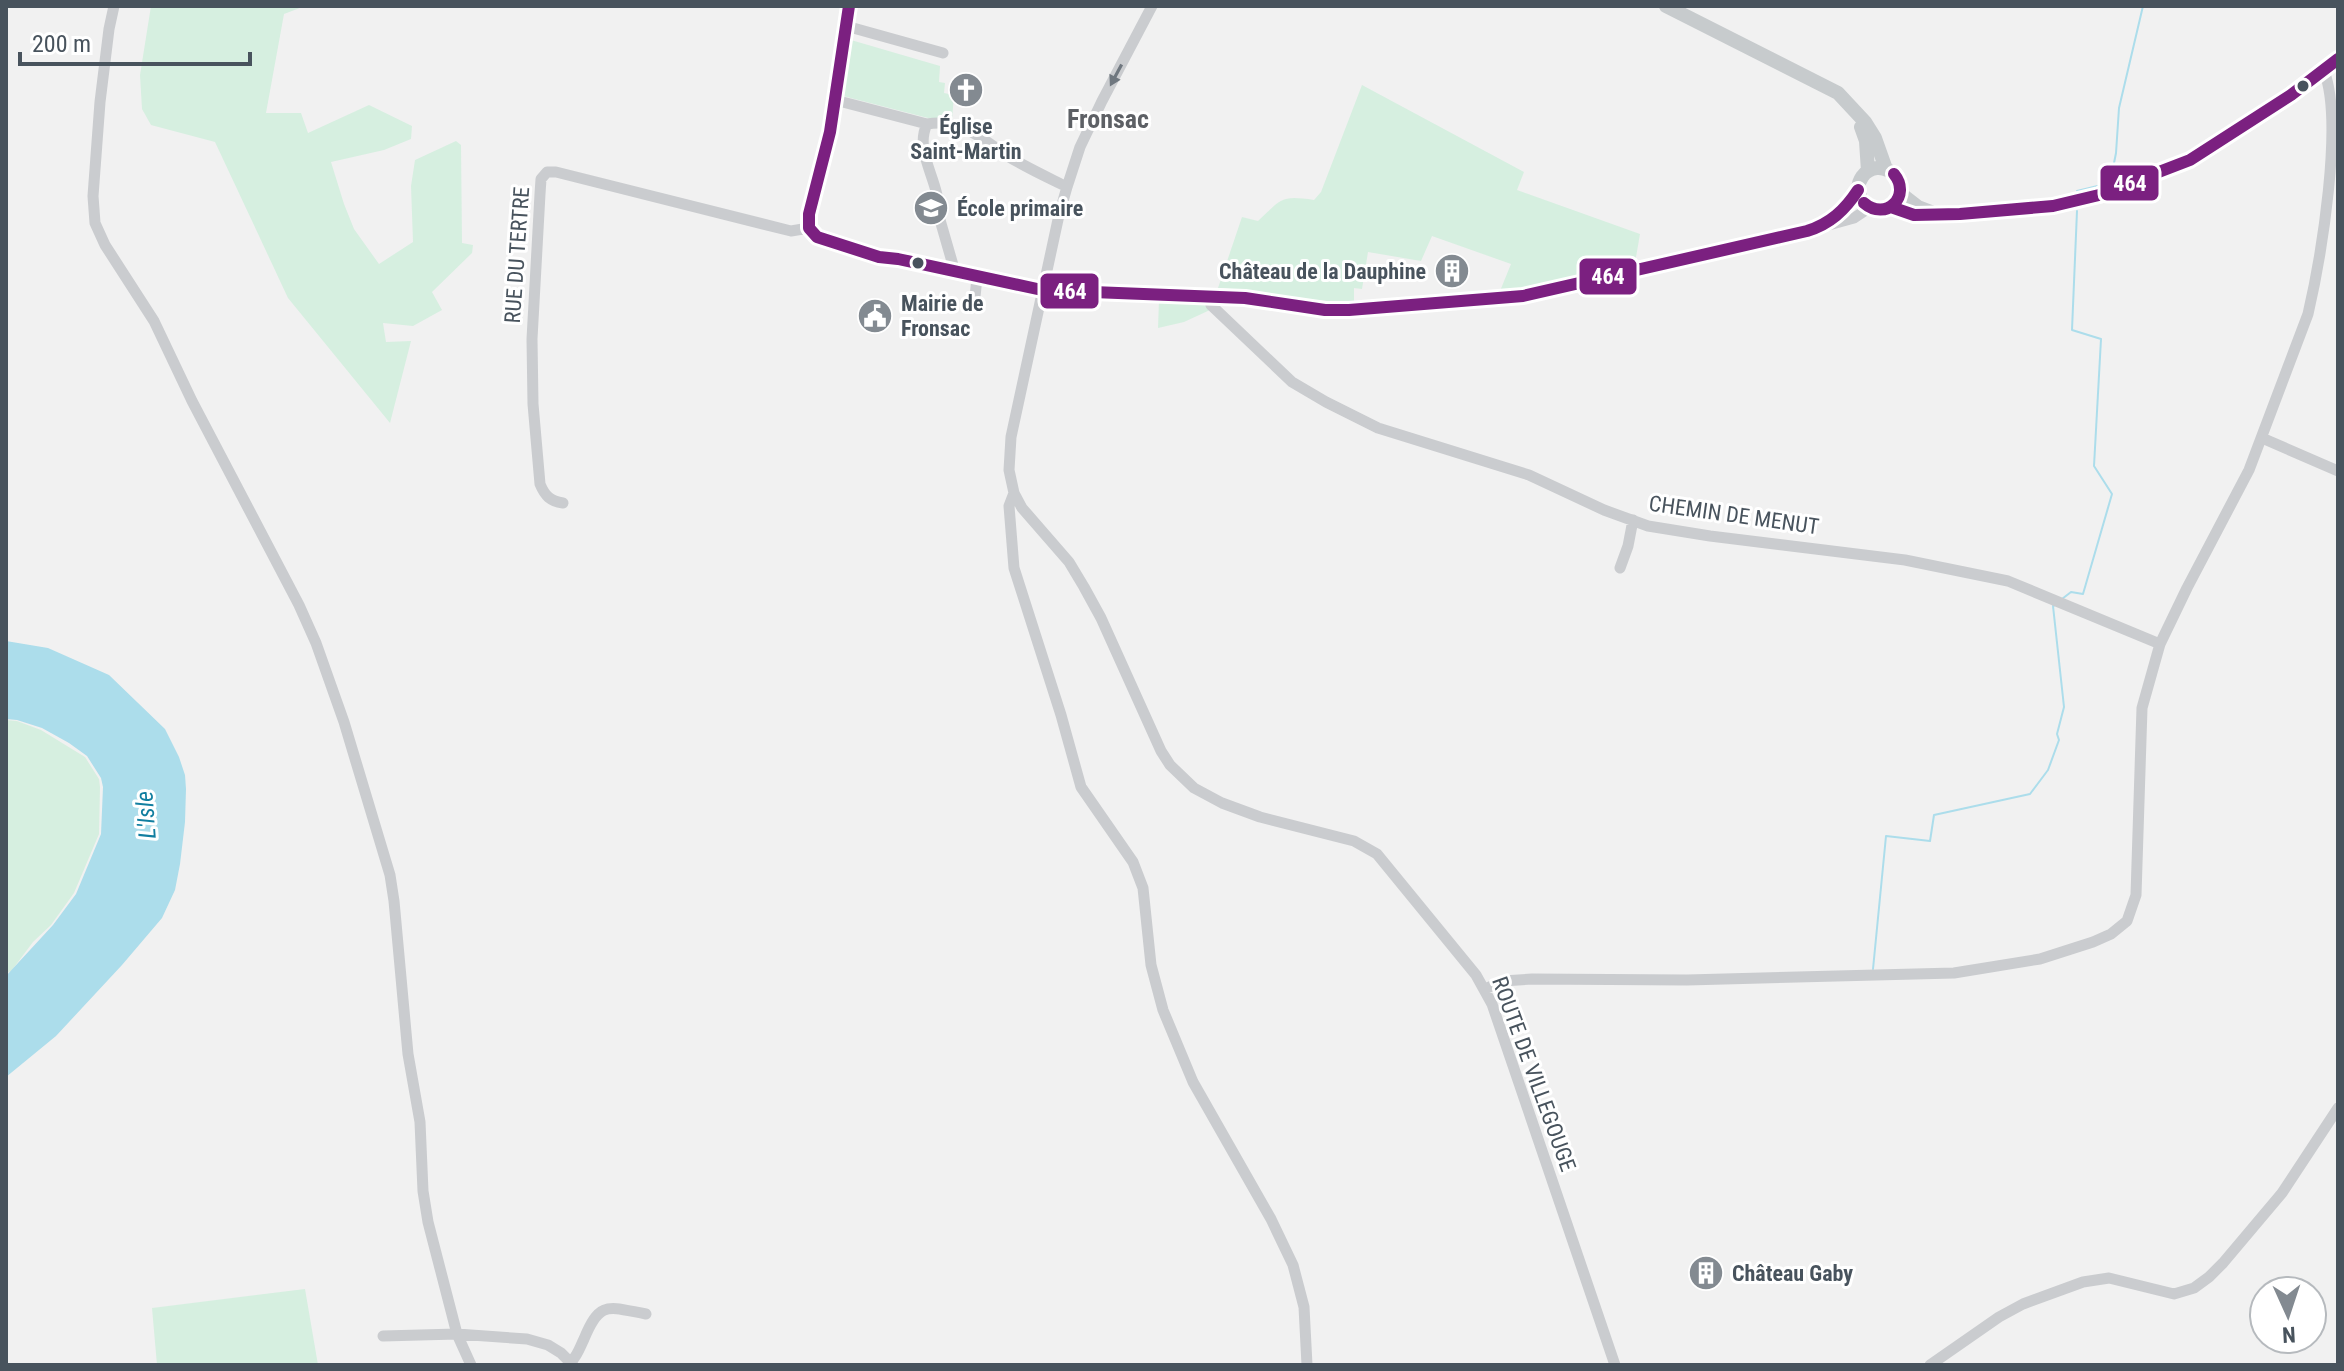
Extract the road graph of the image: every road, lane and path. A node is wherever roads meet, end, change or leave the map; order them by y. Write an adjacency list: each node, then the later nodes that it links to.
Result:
1 (114, 6): 37 (street)
2 (849, 6): 5 (street)
3 (1152, 6): 14 (street, ROUTE DE VILLEGOUGE, one-way to 14)
4 (1666, 6): 10 (main road)
5 (846, 26): 6 (street); 9 (street)
6 (943, 53)
7 (2338, 59): 8 (main road)
8 (2324, 71): 19 (main road); 27 (street)
9 (835, 100): 11 (street); 21 (street)
10 (1853, 109): 12 (main road); 13 (main road)
11 (927, 124): 14 (street); 22 (street)
12 (1886, 169): 13 (main road); 16 (main road)
13 (1868, 171): 15 (main road)
14 (1067, 187): 24 (street, ROUTE DE VILLEGOUGE)
15 (1858, 190): 18 (main road); 20 (street)
16 (1900, 193): 17 (main road); 19 (main road)
17 (1891, 207): 18 (main road); 19 (main road)
18 (1869, 208): 20 (street)
19 (1939, 215)
20 (1823, 227): 25 (street)
21 (809, 228): 22 (street); 30 (street, RUE DU TERTRE)
22 (955, 272): 23 (street)
23 (977, 277): 24 (street); 26 (street)
24 (1042, 290): 25 (street); 29 (street, ROUTE DE VILLEGOUGE)
25 (1208, 296): 31 (street, CHEMIN DE MENUT)
26 (975, 297)
27 (2262, 438): 28 (street); 33 (street)
28 (2338, 471)
29 (1014, 493): 34 (street, ROUTE DE VILLEGOUGE); 41 (street)
30 (563, 503)
31 (1633, 520): 32 (street); 33 (street, CHEMIN DE MENUT)
32 (1620, 568)
33 (2160, 644): 34 (street)
34 (1485, 989): 42 (street, ROUTE DE VILLEGOUGE)
35 (2338, 1108): 43 (street)
36 (646, 1314): 39 (street)
37 (457, 1334): 38 (street); 39 (street); 40 (street)
38 (383, 1336)
39 (572, 1363)
40 (471, 1365)
41 (1307, 1365)
42 (1615, 1365)
43 (1930, 1365)

